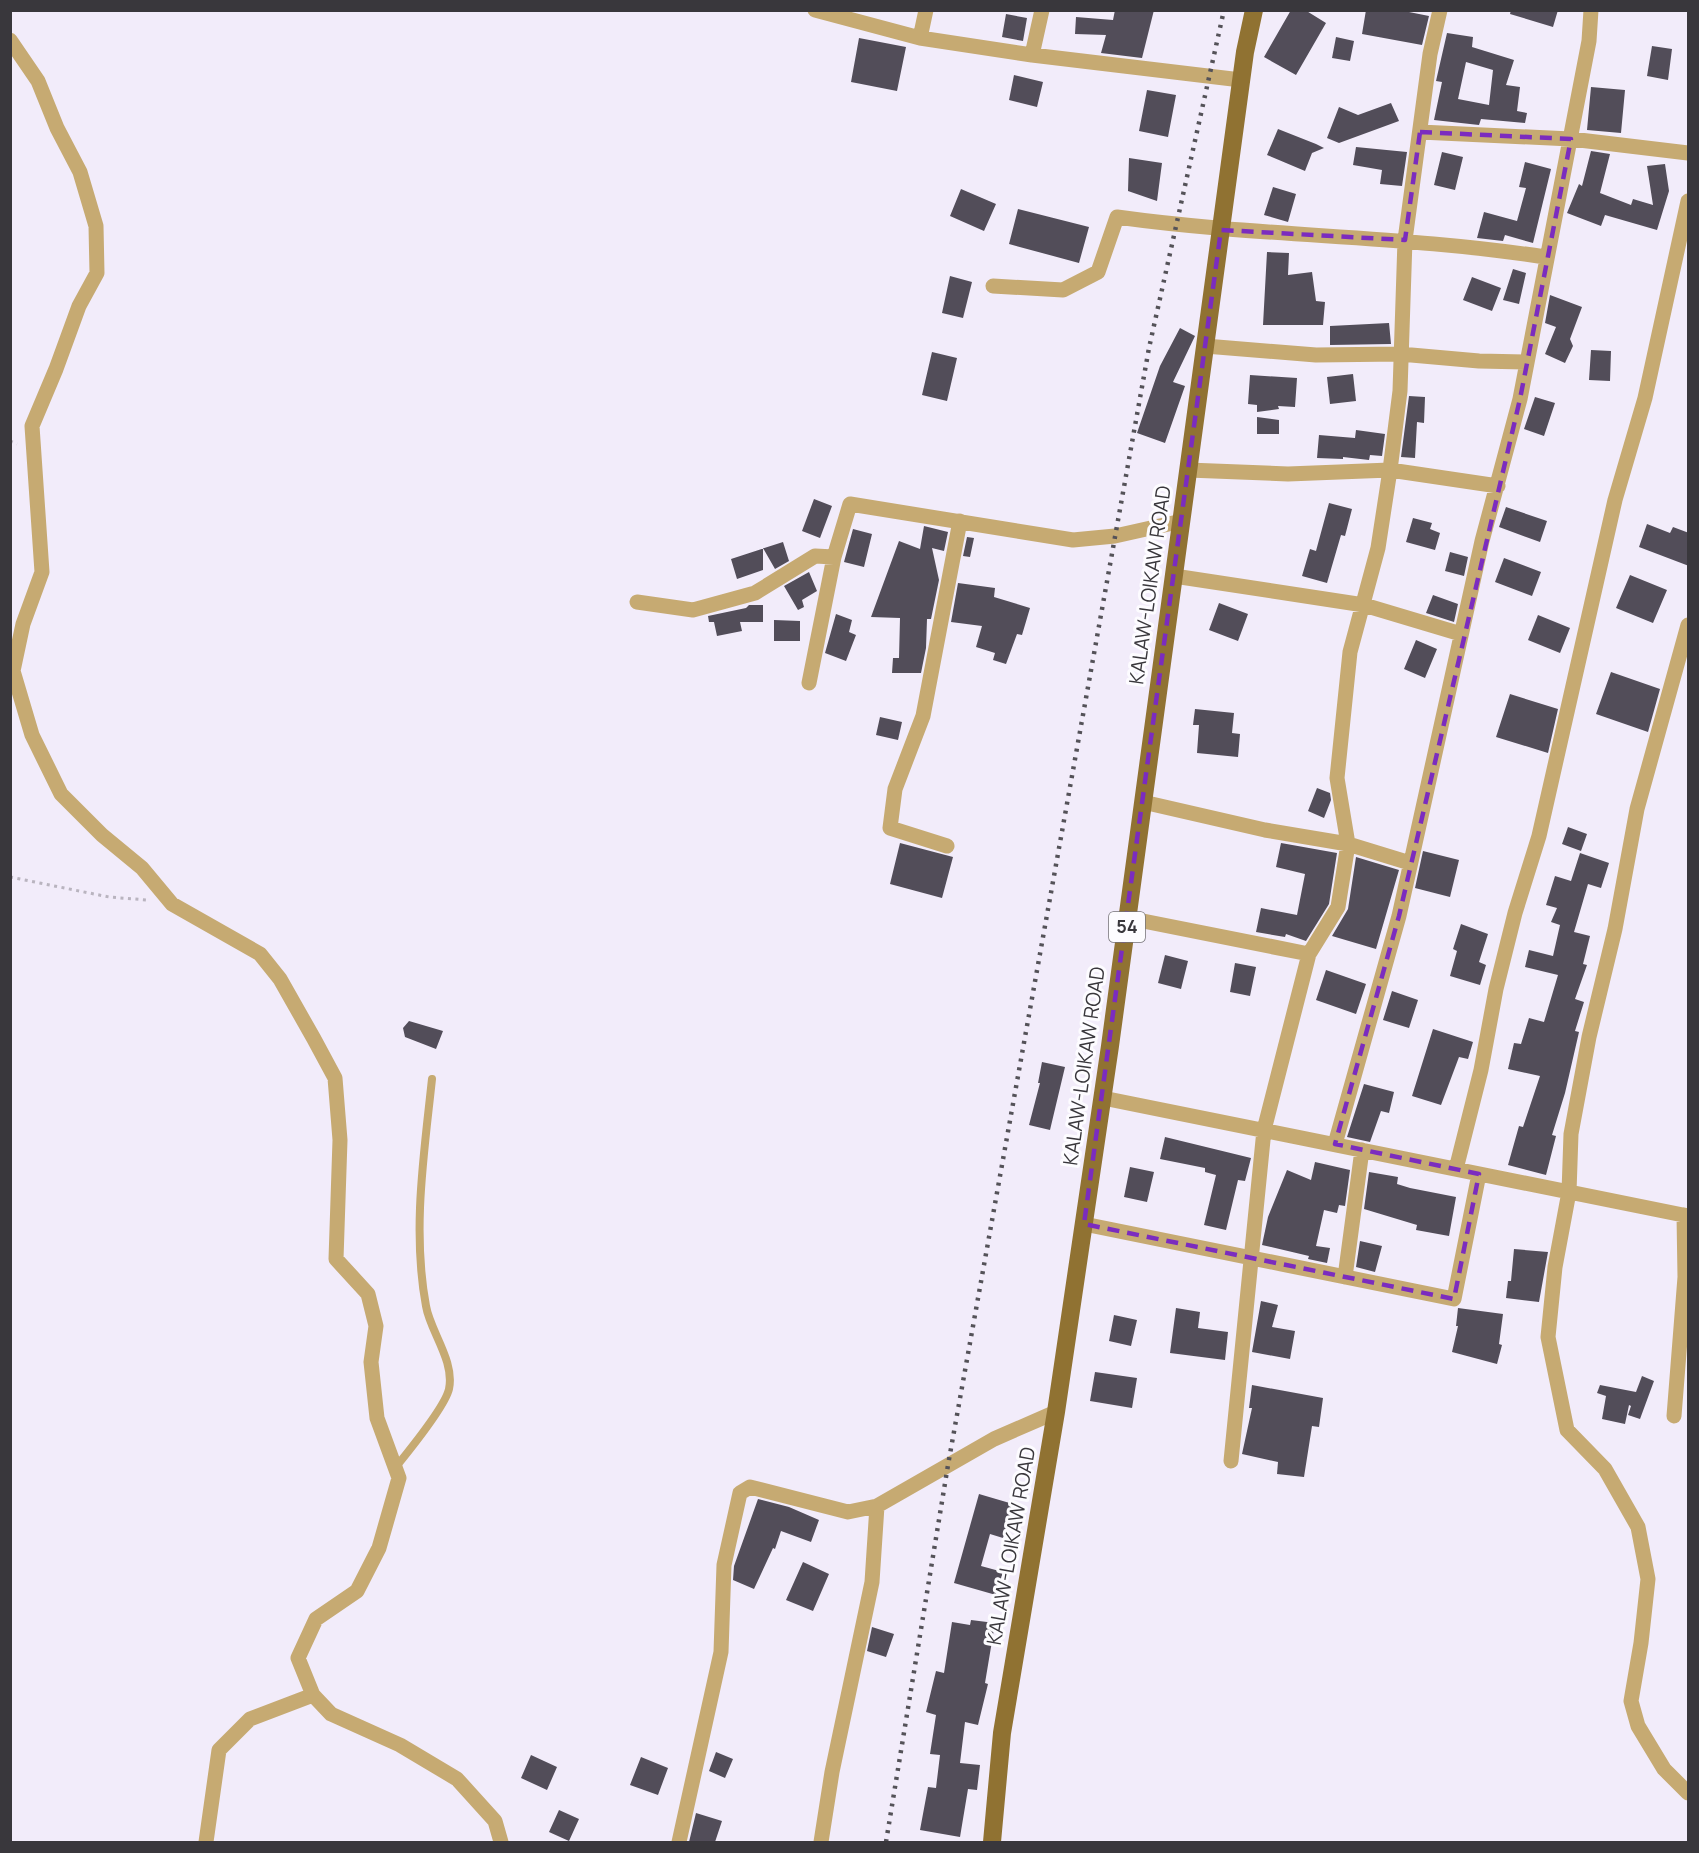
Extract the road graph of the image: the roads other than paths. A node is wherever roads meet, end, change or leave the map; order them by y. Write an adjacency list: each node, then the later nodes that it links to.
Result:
1 (815, 10): 7 (street)
2 (926, 10): 7 (street)
3 (1042, 10): 9 (street)
4 (1254, 10): 10 (main road, KALAW-LOIKAW ROAD / 54)
5 (1440, 10): 11 (street)
6 (1591, 10): 12 (street)
7 (920, 38): 9 (street)
8 (10, 40): 55 (street)
9 (1032, 55): 10 (street)
10 (1241, 80): 15 (main road, KALAW-LOIKAW ROAD / 54)
11 (1420, 132): 12 (street); 16 (street)
12 (1571, 139): 13 (street); 17 (street)
13 (1689, 153)
14 (1689, 201): 45 (street)
15 (1221, 230): 16 (street); 18 (street); 19 (main road, KALAW-LOIKAW ROAD / 54)
16 (1406, 240): 17 (street); 20 (street)
17 (1545, 258): 21 (street)
18 (993, 286)
19 (1205, 346): 20 (street); 22 (main road, KALAW-LOIKAW ROAD / 54)
20 (1400, 354): 21 (street); 23 (street)
21 (1525, 362): 24 (street)
22 (1188, 470): 23 (street); 26 (main road, KALAW-LOIKAW ROAD / 54)
23 (1390, 470): 24 (street); 30 (street)
24 (1498, 486): 32 (street)
25 (960, 521): 26 (street); 27 (street); 36 (street)
26 (1182, 521): 28 (main road, KALAW-LOIKAW ROAD / 54)
27 (834, 557): 29 (street); 33 (street)
28 (1174, 576): 30 (street); 34 (main road, KALAW-LOIKAW ROAD / 54)
29 (637, 602)
30 (1364, 605): 32 (street); 35 (street)
31 (1689, 625): 47 (street)
32 (1461, 634): 37 (street)
33 (809, 683)
34 (1143, 802): 35 (street); 38 (main road, KALAW-LOIKAW ROAD / 54)
35 (1348, 844): 37 (street); 39 (street)
36 (947, 846)
37 (1410, 863): 43 (street)
38 (1128, 918): 39 (street); 41 (main road, KALAW-LOIKAW ROAD / 54)
39 (1309, 954): 42 (street)
40 (432, 1079): 55 (lane)
41 (1103, 1098): 42 (street); 49 (main road, KALAW-LOIKAW ROAD / 54)
42 (1264, 1130): 43 (street); 50 (street)
43 (1335, 1144): 44 (street)
44 (1362, 1150): 45 (street); 51 (street)
45 (1456, 1169): 46 (street)
46 (1479, 1174): 47 (street); 51 (street)
47 (1569, 1192): 48 (street); 58 (street)
48 (1684, 1212): 53 (street)
49 (1084, 1224): 50 (street); 52 (main road, KALAW-LOIKAW ROAD / 54)
50 (1251, 1258): 51 (street); 54 (street)
51 (1345, 1277)
52 (1056, 1412): 56 (street); 63 (main road, KALAW-LOIKAW ROAD / 54)
53 (1674, 1416)
54 (1231, 1461)
55 (395, 1468): 57 (street)
56 (877, 1506): 61 (street); 62 (street)
57 (313, 1695): 59 (street); 60 (street)
58 (1689, 1793)
59 (207, 1842)
60 (501, 1842)
61 (679, 1842)
62 (821, 1842)
63 (992, 1842)

